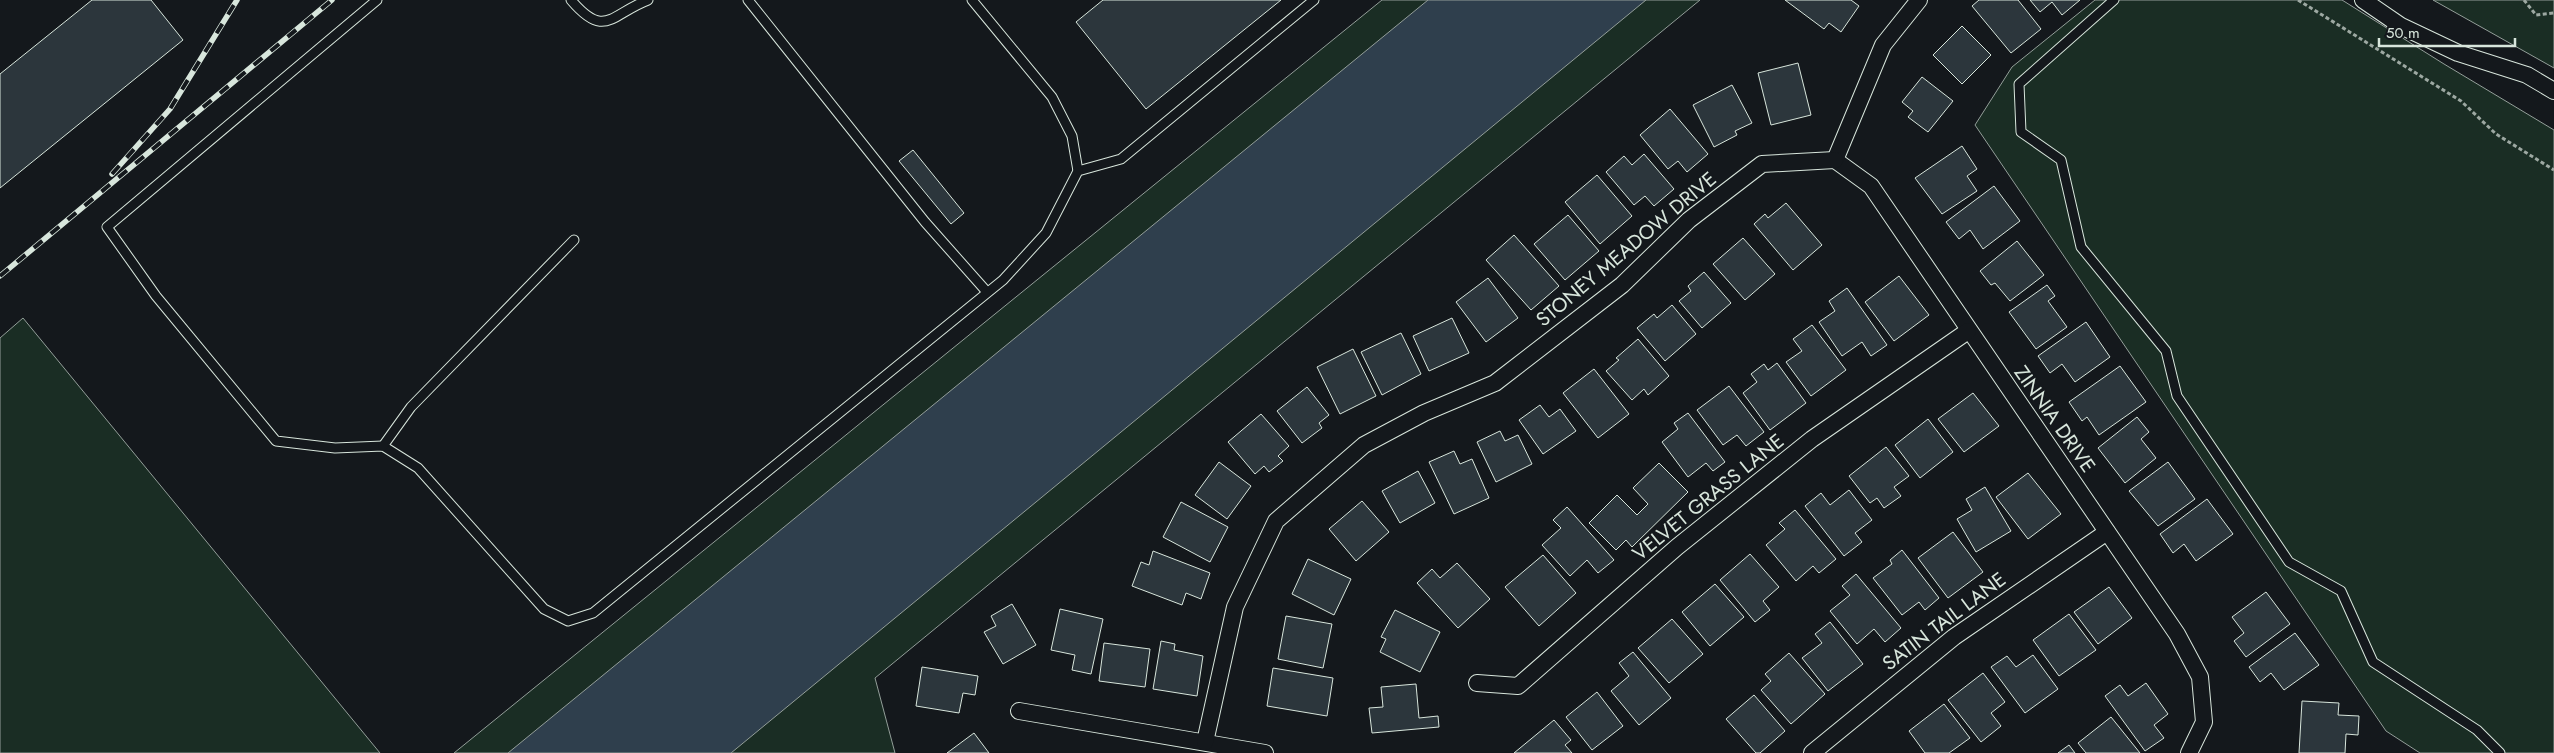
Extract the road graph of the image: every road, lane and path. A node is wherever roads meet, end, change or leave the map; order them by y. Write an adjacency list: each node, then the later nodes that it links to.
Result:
1 (377, 0): 20 (lane)
2 (571, 0): 3 (lane)
3 (648, 0)
4 (748, 0): 18 (lane)
5 (972, 0): 16 (lane)
6 (1314, 0): 16 (lane)
7 (1919, 0): 14 (street)
8 (2114, 0): 28 (lane)
9 (2298, 0): 15 (path)
10 (2363, 0): 13 (street)
11 (2524, 0): 12 (path)
12 (2554, 13)
13 (2554, 92)
14 (1835, 160): 19 (street, ZINNIA DRIVE); 24 (street, STONEY MEADOW DRIVE)
15 (2554, 170)
16 (1078, 171): 18 (lane)
17 (574, 240): 20 (lane)
18 (988, 292): 20 (lane)
19 (1968, 331): 21 (street, ZINNIA DRIVE); 22 (street, VELVET GRASS LANE)
20 (383, 446)
21 (2107, 532): 26 (street, SATIN TAIL LANE); 27 (street, ZINNIA DRIVE)
22 (1477, 683)
23 (1019, 711): 24 (street)
24 (1205, 742): 25 (street)
25 (1265, 753)
26 (1812, 753)
27 (2189, 753)
28 (2500, 753)

